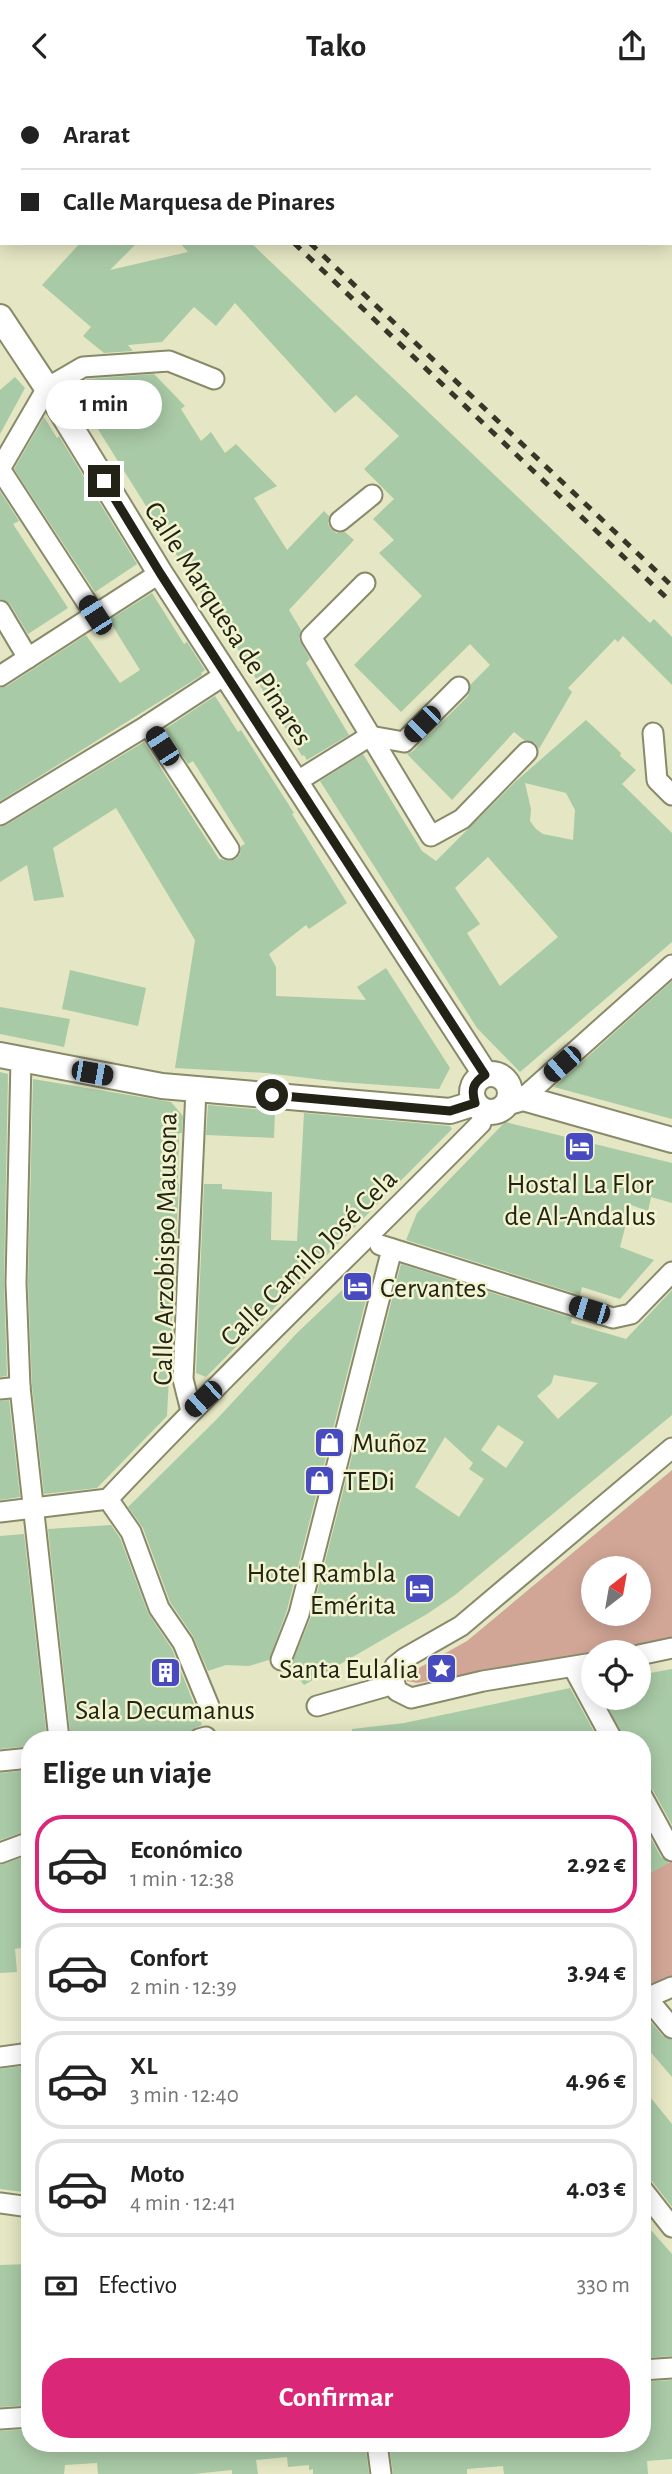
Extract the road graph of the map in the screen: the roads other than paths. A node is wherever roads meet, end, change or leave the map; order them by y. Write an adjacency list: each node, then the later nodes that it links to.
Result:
1 (0, 317): 3 (main road, Calle Marquesa de Pinares)
2 (214, 379): 3 (street)
3 (47, 388): 4 (street); 7 (main road, Calle Marquesa de Pinares)
4 (0, 469): 10 (street)
5 (372, 495): 6 (street)
6 (340, 521)
7 (160, 573): 10 (street); 12 (main road, Calle Marquesa de Pinares)
8 (365, 583): 17 (street, Calle Marquesa de Pinares)
9 (0, 611): 11 (street)
10 (95, 615): 11 (street)
11 (28, 657): 13 (street)
12 (226, 674): 15 (street); 19 (main road, Calle Marquesa de Pinares)
13 (0, 675)
14 (459, 687): 17 (street)
15 (148, 725): 21 (street); 22 (street)
16 (653, 733): 20 (street)
17 (370, 736): 18 (street, Calle Marquesa de Pinares); 19 (street, Calle Marquesa de Pinares)
18 (527, 752)
19 (296, 782): 25 (main road, Calle Marquesa de Pinares)
20 (672, 795)
21 (0, 815)
22 (229, 849)
23 (672, 965): 27 (street)
24 (11, 1058): 26 (main road); 33 (street)
25 (485, 1075): 27 (main road); 28 (main road)
26 (196, 1089): 28 (main road); 36 (street, Calle Arzobispo Mausona)
27 (516, 1100): 28 (main road); 29 (main road)
28 (480, 1107): 30 (street, Calle Camilo José Cela)
29 (672, 1140)
30 (365, 1241): 31 (street); 36 (street, Calle Camilo José Cela)
31 (392, 1249): 32 (street); 43 (street)
32 (672, 1272)
33 (8, 1284): 34 (street)
34 (20, 1387): 35 (street); 39 (street)
35 (0, 1389)
36 (191, 1411): 38 (street, Calle Camilo José Cela)
37 (672, 1448): 46 (street)
38 (108, 1499): 39 (street); 47 (street)
39 (32, 1507): 40 (street); 49 (street)
40 (0, 1512)
41 (672, 1648): 42 (street)
42 (651, 1652)
43 (281, 1660)
44 (581, 1665): 45 (street)
45 (573, 1667): 46 (street); 50 (street)
46 (394, 1684): 48 (street)
47 (209, 1706)
48 (317, 1706)
49 (58, 1731)
50 (608, 1731)
51 (21, 1759): 52 (street)
52 (0, 1761)
53 (651, 1812): 55 (street)
54 (21, 1845): 56 (street)
55 (672, 1851)
56 (0, 1853)
57 (672, 1987): 58 (street)
58 (651, 1996)
59 (651, 2005): 60 (street)
60 (672, 2028)
61 (21, 2054): 62 (street)
62 (0, 2057)
63 (651, 2200): 66 (street)
64 (0, 2203): 65 (street)
65 (21, 2206)
66 (672, 2227)
67 (672, 2368): 68 (street)
68 (651, 2369)
69 (21, 2418): 70 (street)
70 (0, 2419)
71 (378, 2452): 72 (street)
72 (381, 2474)

